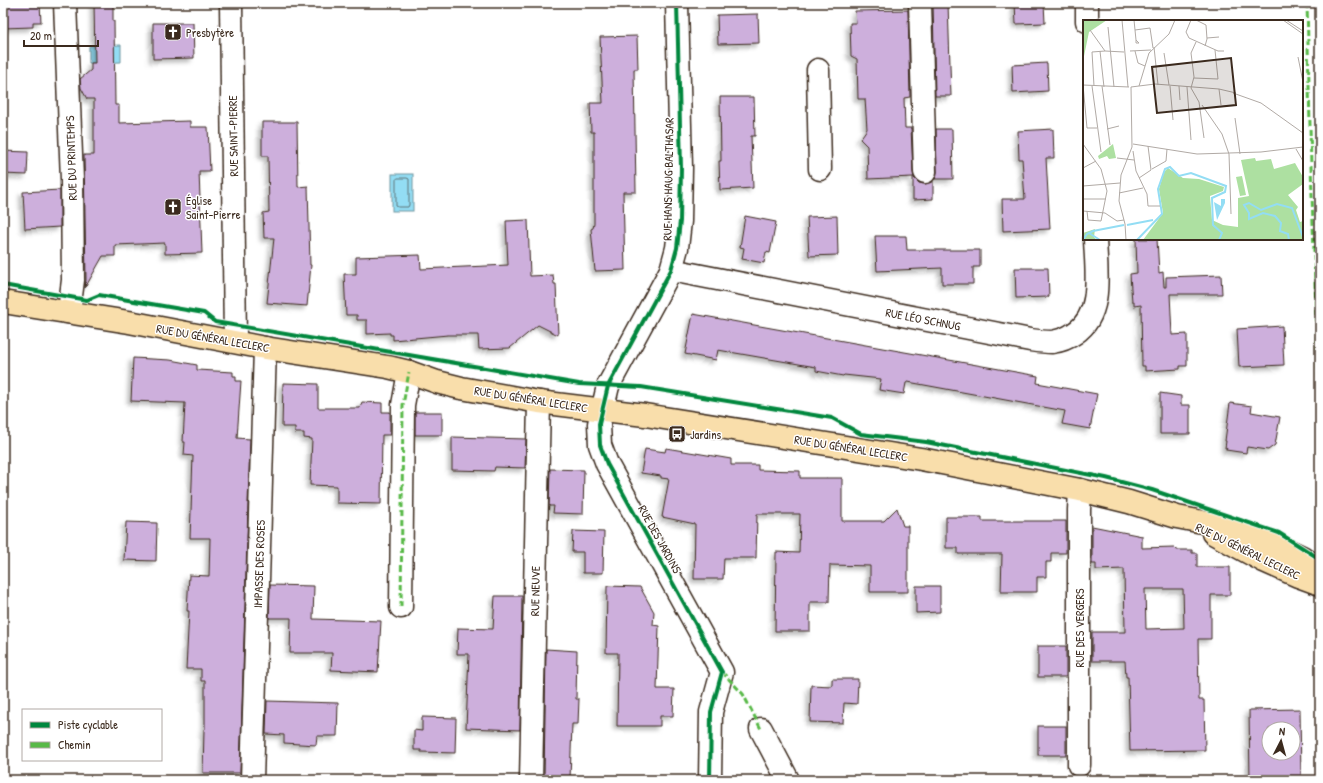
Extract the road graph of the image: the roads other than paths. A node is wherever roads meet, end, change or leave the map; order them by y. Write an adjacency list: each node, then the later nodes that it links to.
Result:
1 (65, 3): 13 (street, RUE DU PRINTEMPS)
2 (231, 3): 14 (street, RUE SAINT-PIERRE)
3 (677, 3): 11 (street, RUE HANS HAUG BALTHASAR)
4 (920, 3): 9 (street)
5 (1087, 3): 6 (street)
6 (1087, 20)
7 (818, 70): 8 (street)
8 (820, 169)
9 (924, 172)
10 (1095, 240): 11 (street, RUE LÉO SCHNUG)
11 (671, 270): 18 (street, RUE HANS HAUG BALTHASAR)
12 (3, 302): 13 (main road, RUE DU GÉNÉRAL LECLERC)
13 (69, 312): 14 (main road, RUE DU GÉNÉRAL LECLERC)
14 (235, 342): 15 (main road, RUE DU GÉNÉRAL LECLERC)
15 (265, 348): 16 (main road, RUE DU GÉNÉRAL LECLERC); 26 (street, IMPASSE DES ROSES)
16 (409, 372): 17 (main road, RUE DU GÉNÉRAL LECLERC); 23 (street)
17 (539, 402): 18 (main road, RUE DU GÉNÉRAL LECLERC); 27 (street, RUE NEUVE)
18 (602, 410): 19 (main road, RUE DU GÉNÉRAL LECLERC); 28 (street, RUE DES JARDINS)
19 (1080, 490): 20 (main road, RUE DU GÉNÉRAL LECLERC); 25 (street, RUE DES VERGERS)
20 (1177, 516): 21 (main road, RUE DU GÉNÉRAL LECLERC); 22 (main road, RUE DU GÉNÉRAL LECLERC)
21 (1320, 570)
22 (1320, 584)
23 (401, 607)
24 (761, 729): 29 (street)
25 (1079, 765)
26 (252, 780)
27 (531, 780)
28 (710, 780)
29 (788, 780)

